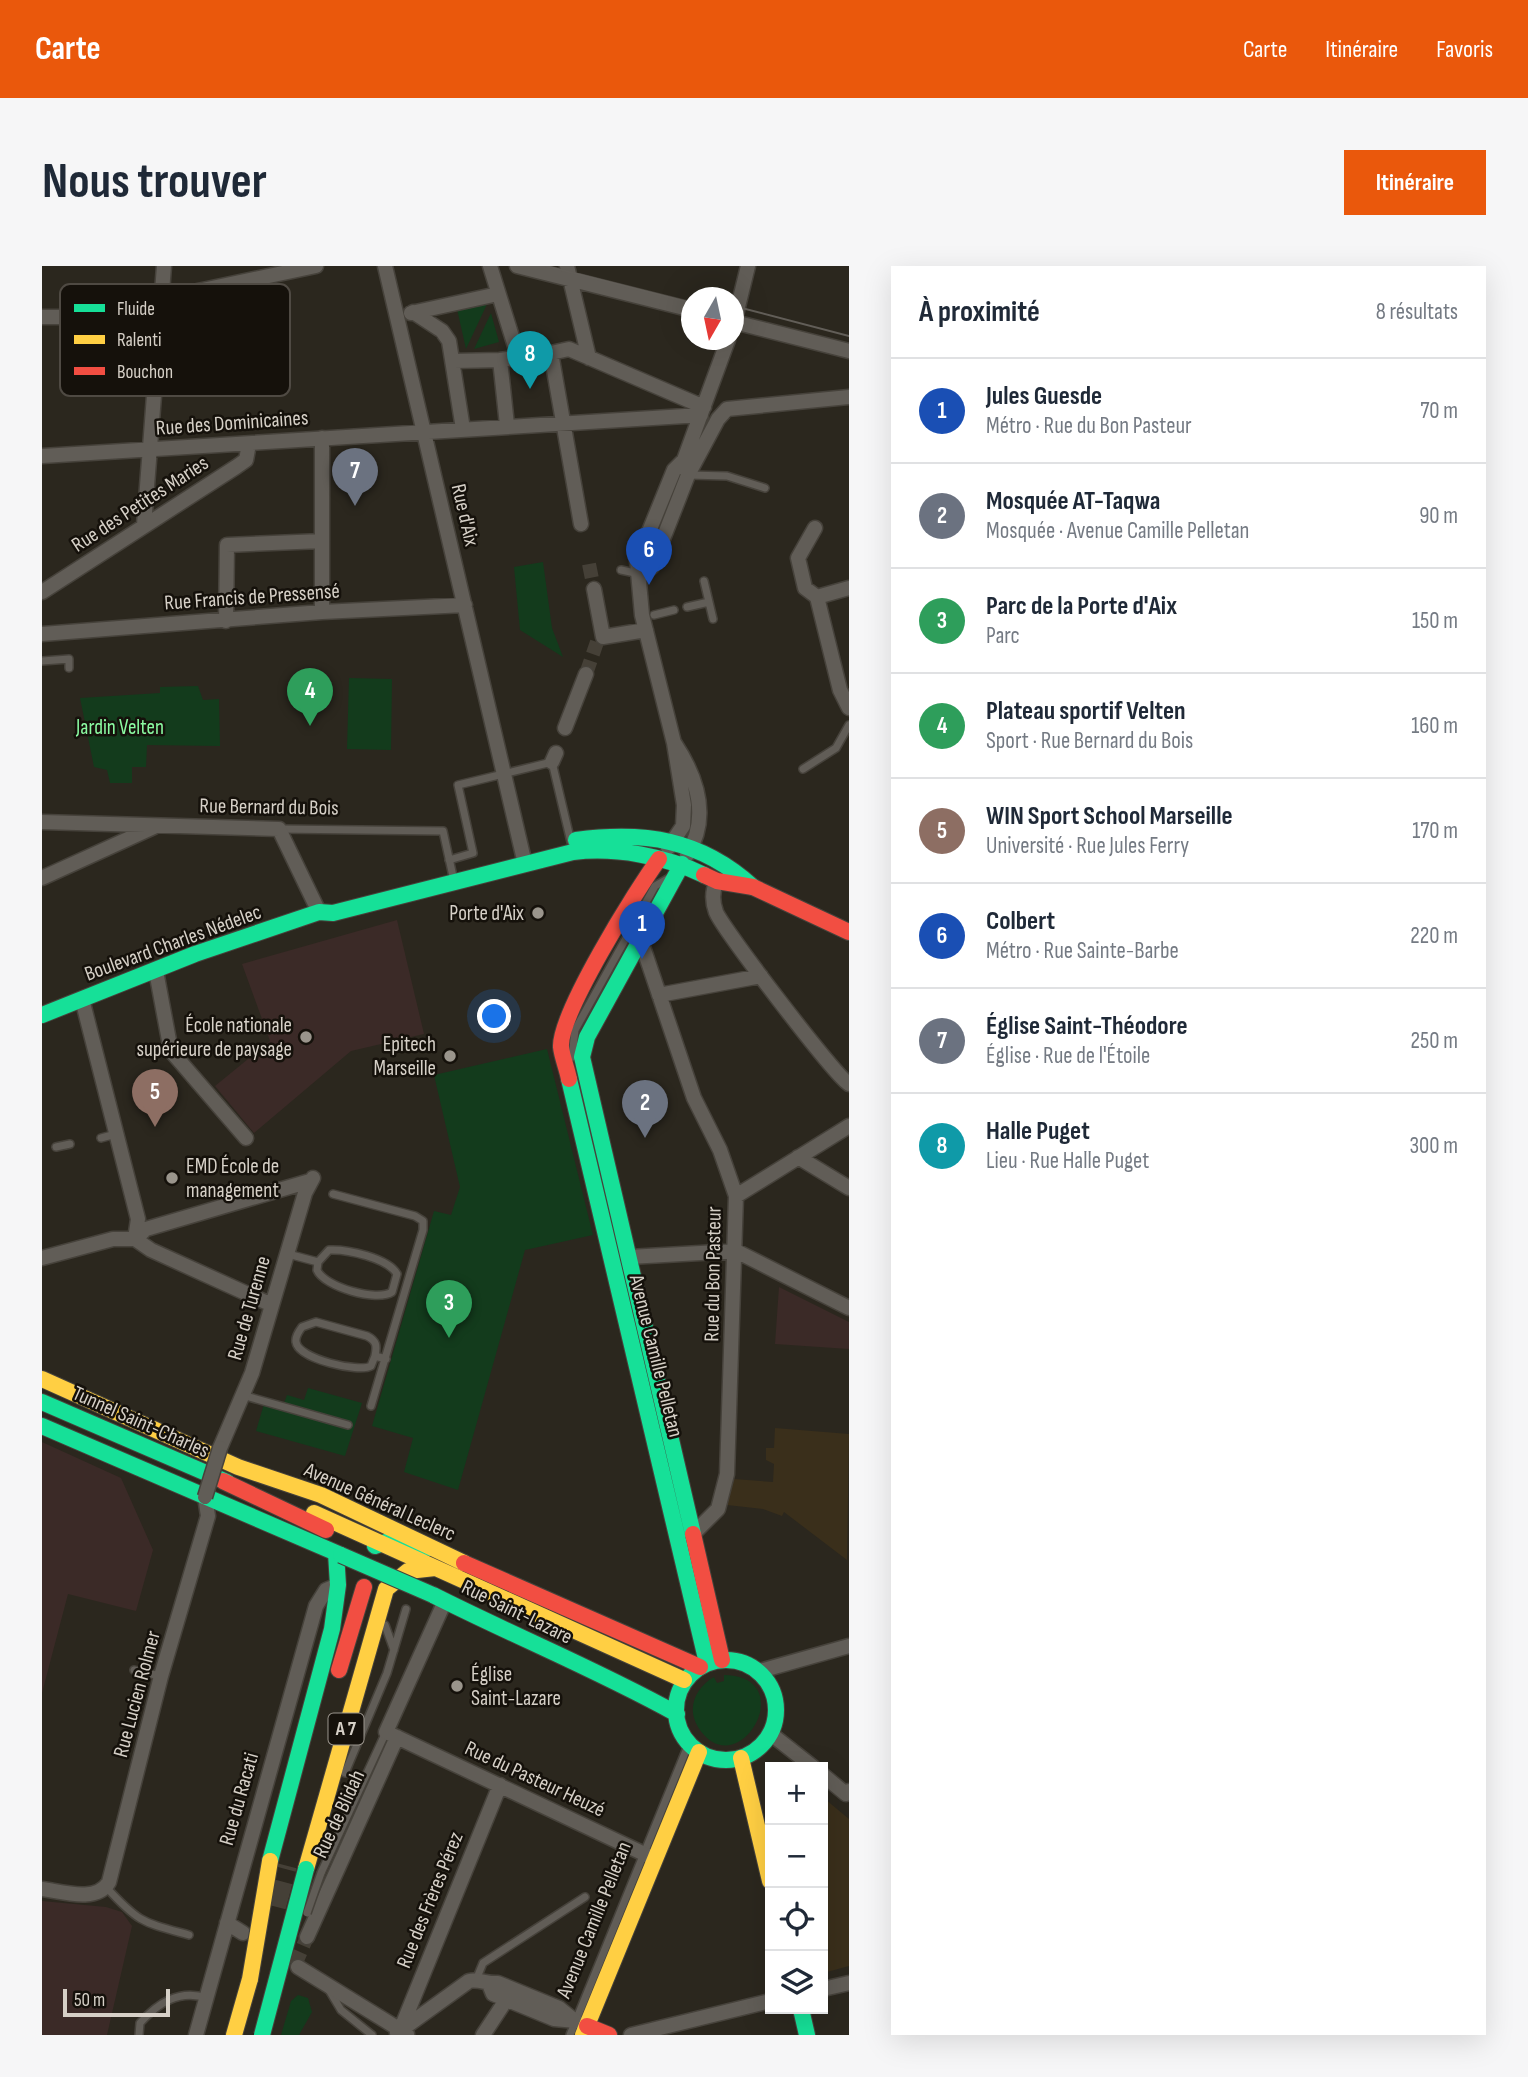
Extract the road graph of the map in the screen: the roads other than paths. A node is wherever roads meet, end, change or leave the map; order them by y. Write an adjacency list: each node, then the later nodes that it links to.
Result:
1 (164, 266): 8 (street)
2 (316, 266): 9 (street)
3 (385, 266): 14 (street, Rue d'Aix)
4 (490, 266): 11 (street)
5 (517, 266): 7 (street)
6 (748, 266): 10 (street)
7 (570, 273): 12 (street); 22 (street)
8 (163, 284)
9 (234, 284)
10 (743, 287)
11 (498, 294): 13 (street); 21 (street)
12 (681, 307)
13 (413, 312): 14 (street); 24 (street)
14 (396, 316): 31 (street, Rue d'Aix)
15 (42, 317): 16 (street)
16 (60, 317)
17 (744, 325): 19 (street)
18 (724, 350): 27 (street)
19 (849, 351)
20 (551, 353): 21 (street); 22 (street); 28 (street)
21 (518, 355): 23 (street)
22 (589, 358): 27 (street)
23 (500, 360): 24 (street); 29 (street)
24 (454, 361): 30 (street)
25 (155, 396): 34 (street)
26 (849, 397): 37 (street)
27 (702, 411): 28 (street, Rue des Dominicaines); 36 (street)
28 (564, 422): 29 (street, Rue des Dominicaines); 39 (street)
29 (508, 425): 30 (street, Rue des Dominicaines)
30 (463, 429): 31 (street, Rue des Dominicaines)
31 (424, 432): 32 (street, Rue des Dominicaines); 51 (street, Rue d'Aix)
32 (322, 438): 33 (street, Rue des Dominicaines); 42 (street)
33 (249, 444): 34 (street, Rue des Dominicaines); 40 (street, Rue des Petites Maries)
34 (151, 450): 35 (street, Rue des Dominicaines); 40 (street)
35 (42, 456)
36 (684, 460): 37 (street); 44 (street)
37 (688, 475): 38 (lane); 44 (street)
38 (765, 488)
39 (581, 524)
40 (144, 525): 48 (street, Rue des Petites Maries)
41 (815, 528): 49 (street)
42 (322, 541): 54 (street); 57 (street)
43 (623, 569): 44 (lane)
44 (641, 575): 58 (street)
45 (704, 581): 50 (lane)
46 (849, 588): 49 (street)
47 (594, 589): 58 (street)
48 (42, 592)
49 (817, 597): 63 (street)
50 (709, 602): 52 (lane); 56 (lane)
51 (465, 605): 54 (street, Rue Francis de Pressensé); 68 (street, Rue d'Aix)
52 (687, 607)
53 (674, 610): 55 (lane)
54 (322, 612): 57 (street, Rue Francis de Pressensé)
55 (654, 615)
56 (713, 619)
57 (226, 621): 59 (street, Rue Francis de Pressensé)
58 (646, 629): 66 (street)
59 (42, 634)
60 (42, 661): 61 (lane)
61 (69, 668)
62 (586, 674): 65 (street)
63 (849, 708)
64 (849, 724): 67 (lane)
65 (565, 728)
66 (674, 743): 72 (street); 74 (street)
67 (803, 769)
68 (505, 773): 73 (lane); 75 (street, Rue d'Aix); 78 (lane)
69 (42, 822): 70 (street, Rue Bernard du Bois)
70 (159, 825): 71 (street, Rue Bernard du Bois); 79 (street)
71 (279, 829): 78 (lane, Rue Bernard du Bois); 82 (street)
72 (672, 843): 73 (main road); 74 (main road); 76 (street)
73 (572, 847): 75 (main road, Boulevard Charles Nédelec); 76 (main road)
74 (692, 848): 77 (street); 81 (main road)
75 (524, 858): 78 (main road, Boulevard Charles Nédelec)
76 (659, 859): 77 (main road); 90 (main road)
77 (679, 869): 80 (main road); 84 (main road); 90 (lane)
78 (452, 871): 82 (main road, Boulevard Charles Nédelec)
79 (42, 878)
80 (718, 881): 81 (main road); 86 (street)
81 (754, 887): 83 (main road)
82 (319, 912): 85 (main road, Boulevard Charles Nédelec)
83 (849, 932)
84 (640, 938): 87 (street, Rue du Bon Pasteur); 90 (main road)
85 (156, 971): 88 (main road, Boulevard Charles Nédelec); 95 (street)
86 (761, 976): 87 (street); 91 (street)
87 (659, 995): 101 (street, Rue du Bon Pasteur)
88 (82, 999): 89 (main road, Boulevard Charles Nédelec); 93 (street)
89 (42, 1015)
90 (572, 1059): 105 (main road, Avenue Camille Pelletan); 135 (lane, Avenue Camille Pelletan); 140 (main road, Avenue Camille Pelletan)
91 (849, 1084)
92 (849, 1126): 98 (street)
93 (116, 1135): 94 (lane); 102 (street)
94 (101, 1138)
95 (246, 1138)
96 (70, 1144): 97 (lane)
97 (56, 1147)
98 (798, 1157): 99 (street); 101 (street)
99 (849, 1188)
100 (333, 1194): 109 (lane)
101 (736, 1196): 103 (street, Rue du Bon Pasteur)
102 (135, 1239): 104 (street, Rue de Turenne); 106 (street); 110 (street)
103 (736, 1251): 105 (street); 111 (street); 126 (street, Rue du Bon Pasteur)
104 (287, 1253): 107 (lane); 110 (street, Rue de Turenne)
105 (629, 1257): 126 (main road, Avenue Camille Pelletan)
106 (42, 1258)
107 (318, 1262): 108 (lane); 108 (lane)
108 (395, 1284): 109 (lane)
109 (407, 1288): 113 (lane)
110 (272, 1305): 115 (street, Rue de Turenne)
111 (849, 1308)
112 (374, 1356): 112 (lane); 113 (lane)
113 (386, 1359): 117 (lane)
114 (42, 1379): 124 (main road, Avenue Général Leclerc)
115 (242, 1395): 119 (lane); 121 (street, Rue de Turenne)
116 (42, 1402): 122 (main road, Tunnel Saint-Charles)
117 (371, 1406)
118 (42, 1416): 123 (lane)
119 (348, 1425)
120 (42, 1426): 123 (main road)
121 (220, 1448): 123 (street, Rue Lucien Rolmer, bridge)
122 (223, 1481): 125 (main road); 127 (main road, Avenue Général Leclerc)
123 (205, 1497): 129 (main road); 143 (street, Rue Lucien Rolmer)
124 (374, 1520): 127 (main road); 128 (main road, Avenue Général Leclerc)
125 (327, 1530)
126 (694, 1533): 135 (main road, Avenue Camille Pelletan)
127 (388, 1546): 128 (main road); 130 (main road, Avenue Général Leclerc)
128 (430, 1548): 140 (main road, Avenue Général Leclerc)
129 (339, 1554): 131 (main road); 133 (main road, Rue Saint-Lazare, bridge)
130 (435, 1568): 136 (main road, A 7); 144 (main road, Avenue Général Leclerc)
131 (338, 1585): 157 (main road); 163 (street, Rue du Racati)
132 (364, 1587): 157 (main road, A 7)
133 (439, 1598): 145 (main road, Rue Saint-Lazare); 147 (street, Rue de Blidah)
134 (406, 1609): 139 (lane)
135 (710, 1610): 140 (main road, Avenue Camille Pelletan)
136 (379, 1611): 139 (lane); 154 (main road, A 7)
137 (338, 1629): 157 (main road)
138 (849, 1646): 142 (street)
139 (394, 1651): 154 (lane)
140 (709, 1663): 142 (main road); 144 (main road)
141 (134, 1670): 143 (lane)
142 (760, 1671): 146 (main road)
143 (161, 1676): 159 (street, Rue Lucien Rolmer)
144 (684, 1680): 145 (main road)
145 (677, 1713): 148 (main road)
146 (771, 1734): 149 (main road); 150 (street)
147 (392, 1735): 152 (street, Rue du Pasteur Heuzé); 158 (lane); 166 (street, Rue de Blidah)
148 (694, 1747): 149 (main road); 155 (main road, Avenue Camille Pelletan)
149 (741, 1758): 156 (main road)
150 (807, 1762)
151 (828, 1779): 153 (street)
152 (500, 1786): 155 (street, Rue du Pasteur Heuzé); 178 (street, Rue des Frères Pérez)
153 (849, 1791)
154 (326, 1799): 158 (main road, A 7)
155 (649, 1856): 177 (main road, Avenue Camille Pelletan)
156 (765, 1860)
157 (278, 1863): 168 (main road, bridge)
158 (314, 1871): 182 (main road, A 7, bridge)
159 (106, 1887): 160 (street); 165 (lane)
160 (42, 1889)
161 (584, 1897): 169 (lane)
162 (272, 1906): 168 (main road, bridge)
163 (227, 1923): 164 (street); 173 (street, Rue du Racati)
164 (243, 1933)
165 (189, 1935)
166 (307, 1937)
167 (298, 1967): 170 (street)
168 (250, 1979): 181 (main road)
169 (482, 1982): 174 (street); 177 (street); 178 (street)
170 (324, 1983): 178 (street); 183 (lane)
171 (849, 1983): 172 (street)
172 (828, 1988)
173 (207, 1998): 179 (lane); 180 (street, Rue du Racati)
174 (506, 2000): 177 (street); 184 (street)
175 (765, 2002): 186 (street)
176 (802, 2014): 187 (main road)
177 (579, 2029): 185 (main road)
178 (401, 2034)
179 (139, 2035)
180 (197, 2035)
181 (234, 2035)
182 (262, 2035)
183 (372, 2035)
184 (483, 2035)
185 (609, 2035)
186 (631, 2035)
187 (807, 2035)

